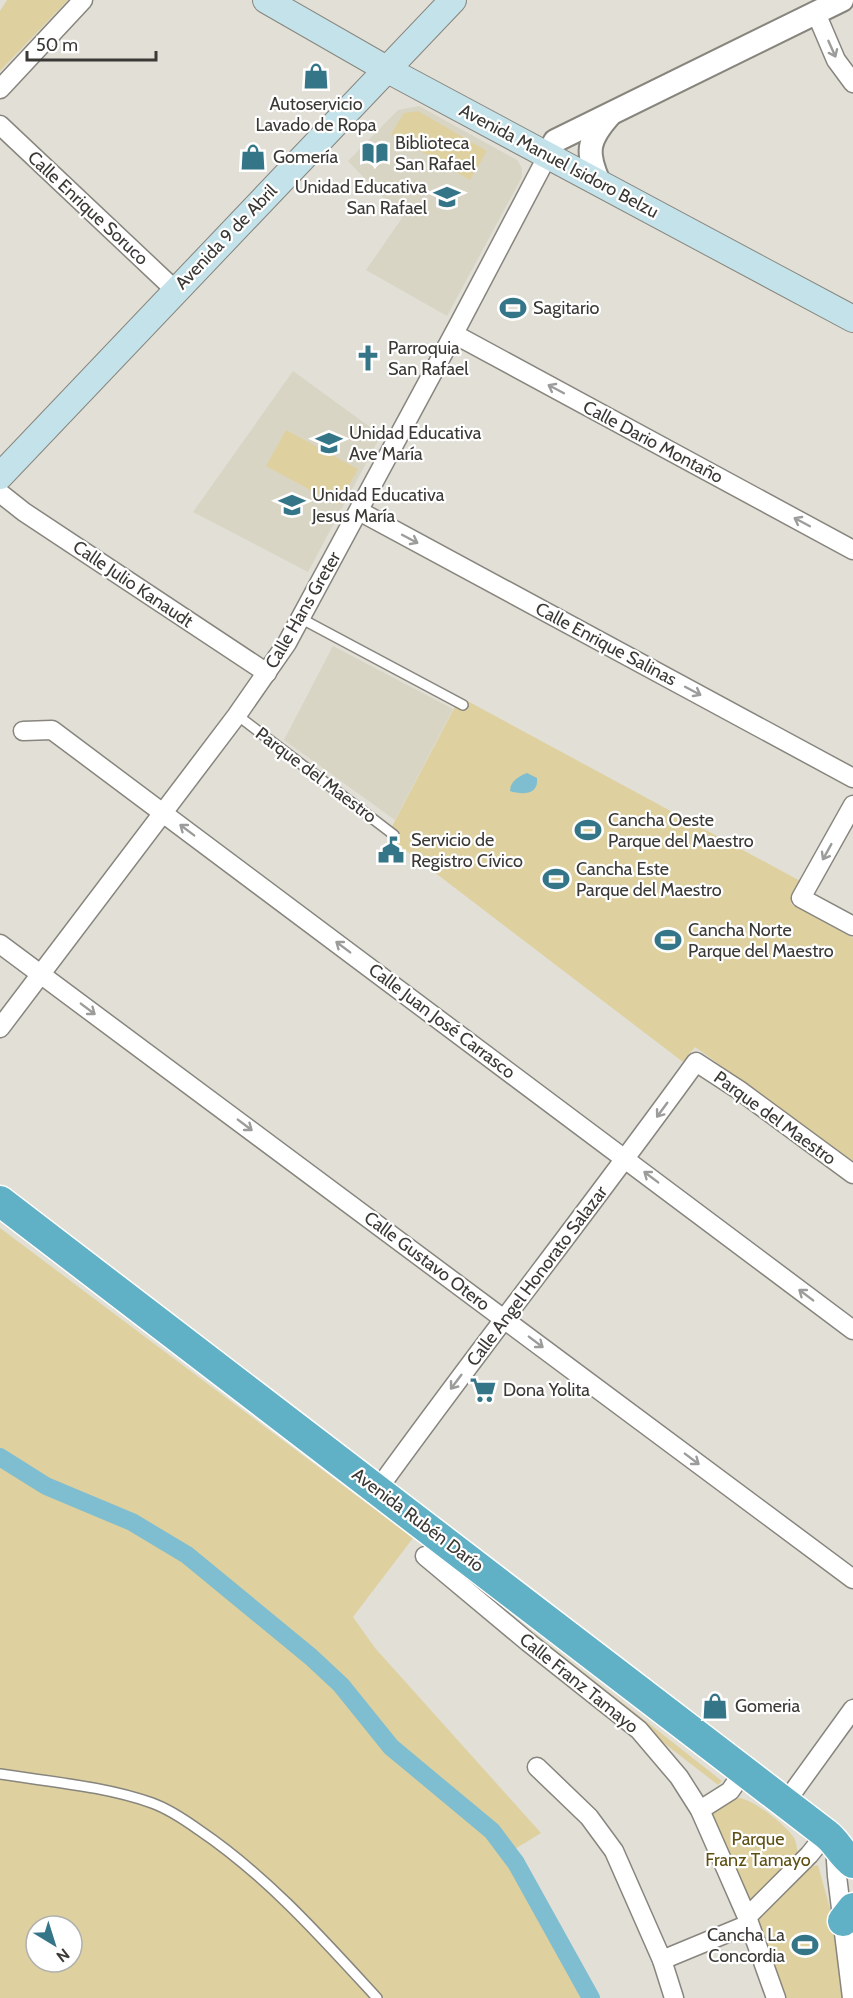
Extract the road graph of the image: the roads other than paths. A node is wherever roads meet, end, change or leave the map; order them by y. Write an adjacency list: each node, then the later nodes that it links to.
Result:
1 (83, 0): 8 (street)
2 (266, 0): 6 (main road, Avenida Manuel Isidoro Belzu)
3 (453, 0): 6 (main road, Avenida 9 de Abril)
4 (842, 0): 5 (street)
5 (816, 13): 7 (street, one-way to 7); 9 (street)
6 (388, 70): 11 (main road, Avenida Manuel Isidoro Belzu); 13 (main road, Avenida 9 de Abril)
7 (853, 83)
8 (0, 89)
9 (610, 114): 11 (street); 12 (street)
10 (0, 125): 13 (street, Calle Enrique Soruco)
11 (548, 155): 12 (main road, Avenida Manuel Isidoro Belzu); 15 (street, Calle Hans Greter)
12 (599, 182): 14 (main road, Avenida Manuel Isidoro Belzu)
13 (175, 290): 16 (main road, Avenida 9 de Abril)
14 (853, 319)
15 (454, 334): 18 (street, Calle Hans Greter); 19 (street, Calle Dario Montaño, one-way to 15)
16 (0, 476)
17 (0, 493): 21 (street, Calle Julio Kanaudt)
18 (358, 511): 20 (street, Calle Hans Greter); 25 (street, Calle Enrique Salinas, one-way to 25)
19 (853, 550)
20 (300, 618): 21 (street, Calle Hans Greter); 22 (lane)
21 (267, 673): 23 (street, Calle Hans Greter)
22 (463, 705)
23 (237, 715): 27 (street, Calle Hans Greter); 28 (lane, Parque del Maestro)
24 (23, 731): 27 (street, Calle Juan José Carrasco)
25 (853, 778)
26 (853, 805): 29 (street, one-way to 29)
27 (164, 812): 31 (street, Calle Hans Greter); 34 (street, Calle Juan José Carrasco, one-way to 27)
28 (394, 835)
29 (853, 926)
30 (0, 944): 31 (street, Calle Gustavo Otero)
31 (41, 974): 32 (street, Calle Hans Greter); 37 (street, Calle Gustavo Otero, one-way to 37)
32 (0, 1028)
33 (696, 1062): 34 (street, Calle Angel Honorato Salazar, one-way to 34); 35 (street, Parque del Maestro)
34 (626, 1159): 37 (street, Calle Angel Honorato Salazar); 38 (street, Calle Juan José Carrasco, one-way to 34)
35 (853, 1174)
36 (0, 1201): 39 (highway, Avenida Rubén Darío)
37 (503, 1318): 39 (street, Calle Angel Honorato Salazar, one-way to 39); 41 (street, Calle Gustavo Otero, one-way to 41)
38 (853, 1330)
39 (378, 1489): 44 (highway, Avenida Rubén Darío)
40 (425, 1556): 47 (street, Calle Franz Tamayo)
41 (853, 1579)
42 (853, 1709): 46 (street)
43 (537, 1767): 51 (street)
44 (744, 1771): 46 (highway, Avenida Rubén Darío); 47 (street)
45 (0, 1774): 52 (lane)
46 (785, 1803): 48 (highway, Avenida Rubén Darío)
47 (700, 1810): 50 (street, Calle Franz Tamayo)
48 (842, 1845): 49 (street); 50 (street)
49 (848, 1915): 55 (street)
50 (748, 1920): 51 (street); 54 (street, Calle Franz Tamayo)
51 (662, 1960): 53 (street)
52 (377, 1998)
53 (674, 1998)
54 (776, 1998)
55 (852, 1998)

